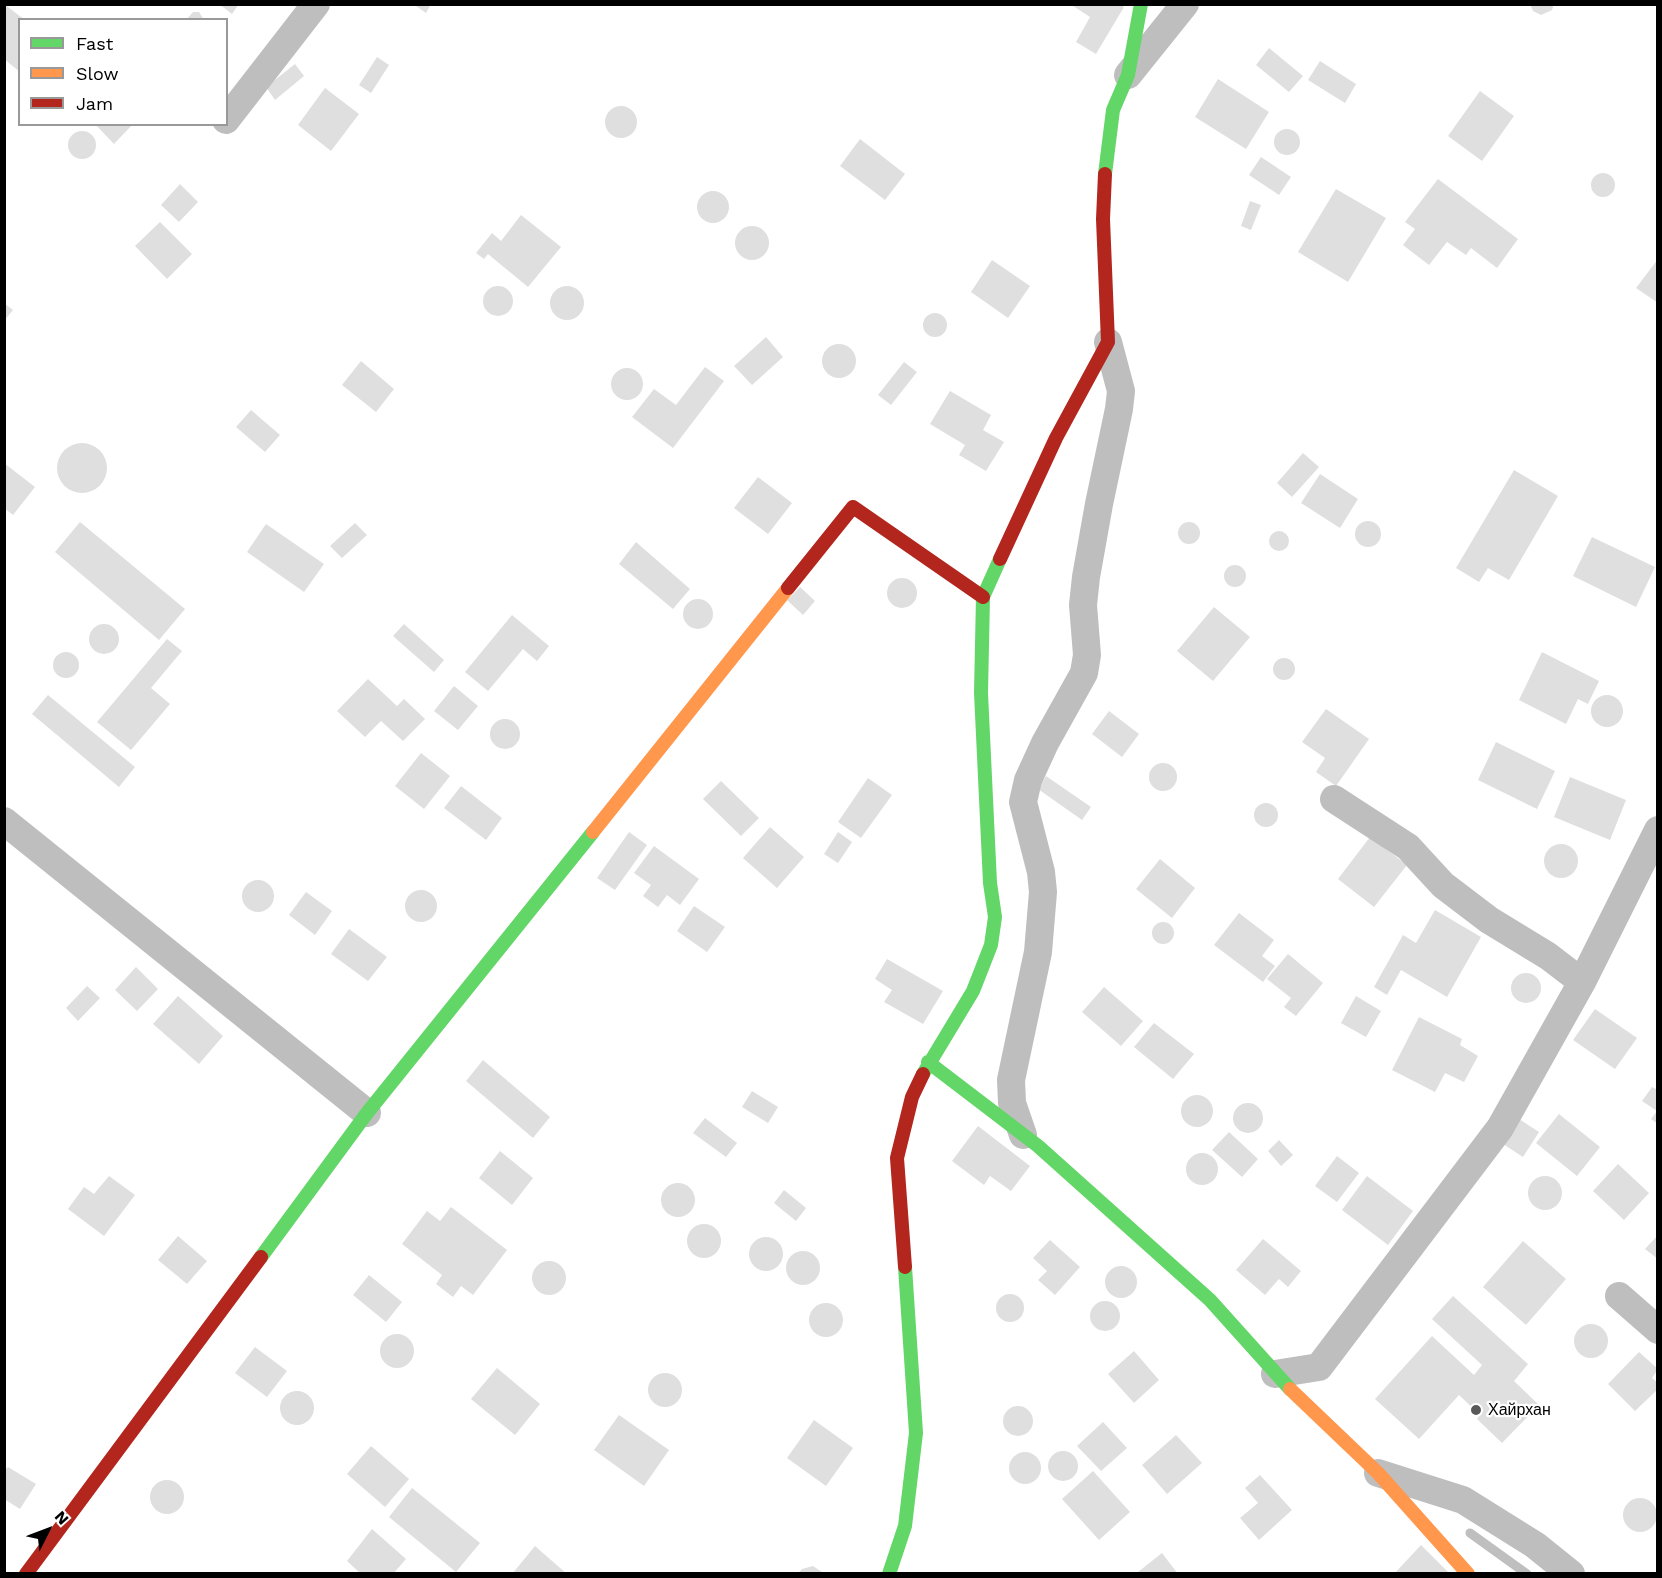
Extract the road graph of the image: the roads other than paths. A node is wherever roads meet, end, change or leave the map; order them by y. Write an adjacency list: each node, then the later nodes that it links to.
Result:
1 (316, 4): 5 (street)
2 (1141, 4): 4 (street)
3 (1185, 4): 4 (street)
4 (1128, 75): 6 (street)
5 (228, 119)
6 (1107, 342): 7 (street); 14 (street)
7 (983, 597): 12 (street); 13 (street)
8 (1334, 799): 11 (street)
9 (4, 821): 13 (street)
10 (1658, 830): 11 (street)
11 (1582, 982): 17 (street)
12 (928, 1062): 14 (street); 20 (street)
13 (367, 1113): 19 (street)
14 (1023, 1135): 17 (street)
15 (1619, 1296): 16 (street)
16 (1658, 1330)
17 (1275, 1374): 18 (street)
18 (1378, 1473): 21 (street); 22 (street)
19 (26, 1574)
20 (889, 1574)
21 (1468, 1574)
22 (1571, 1574)

